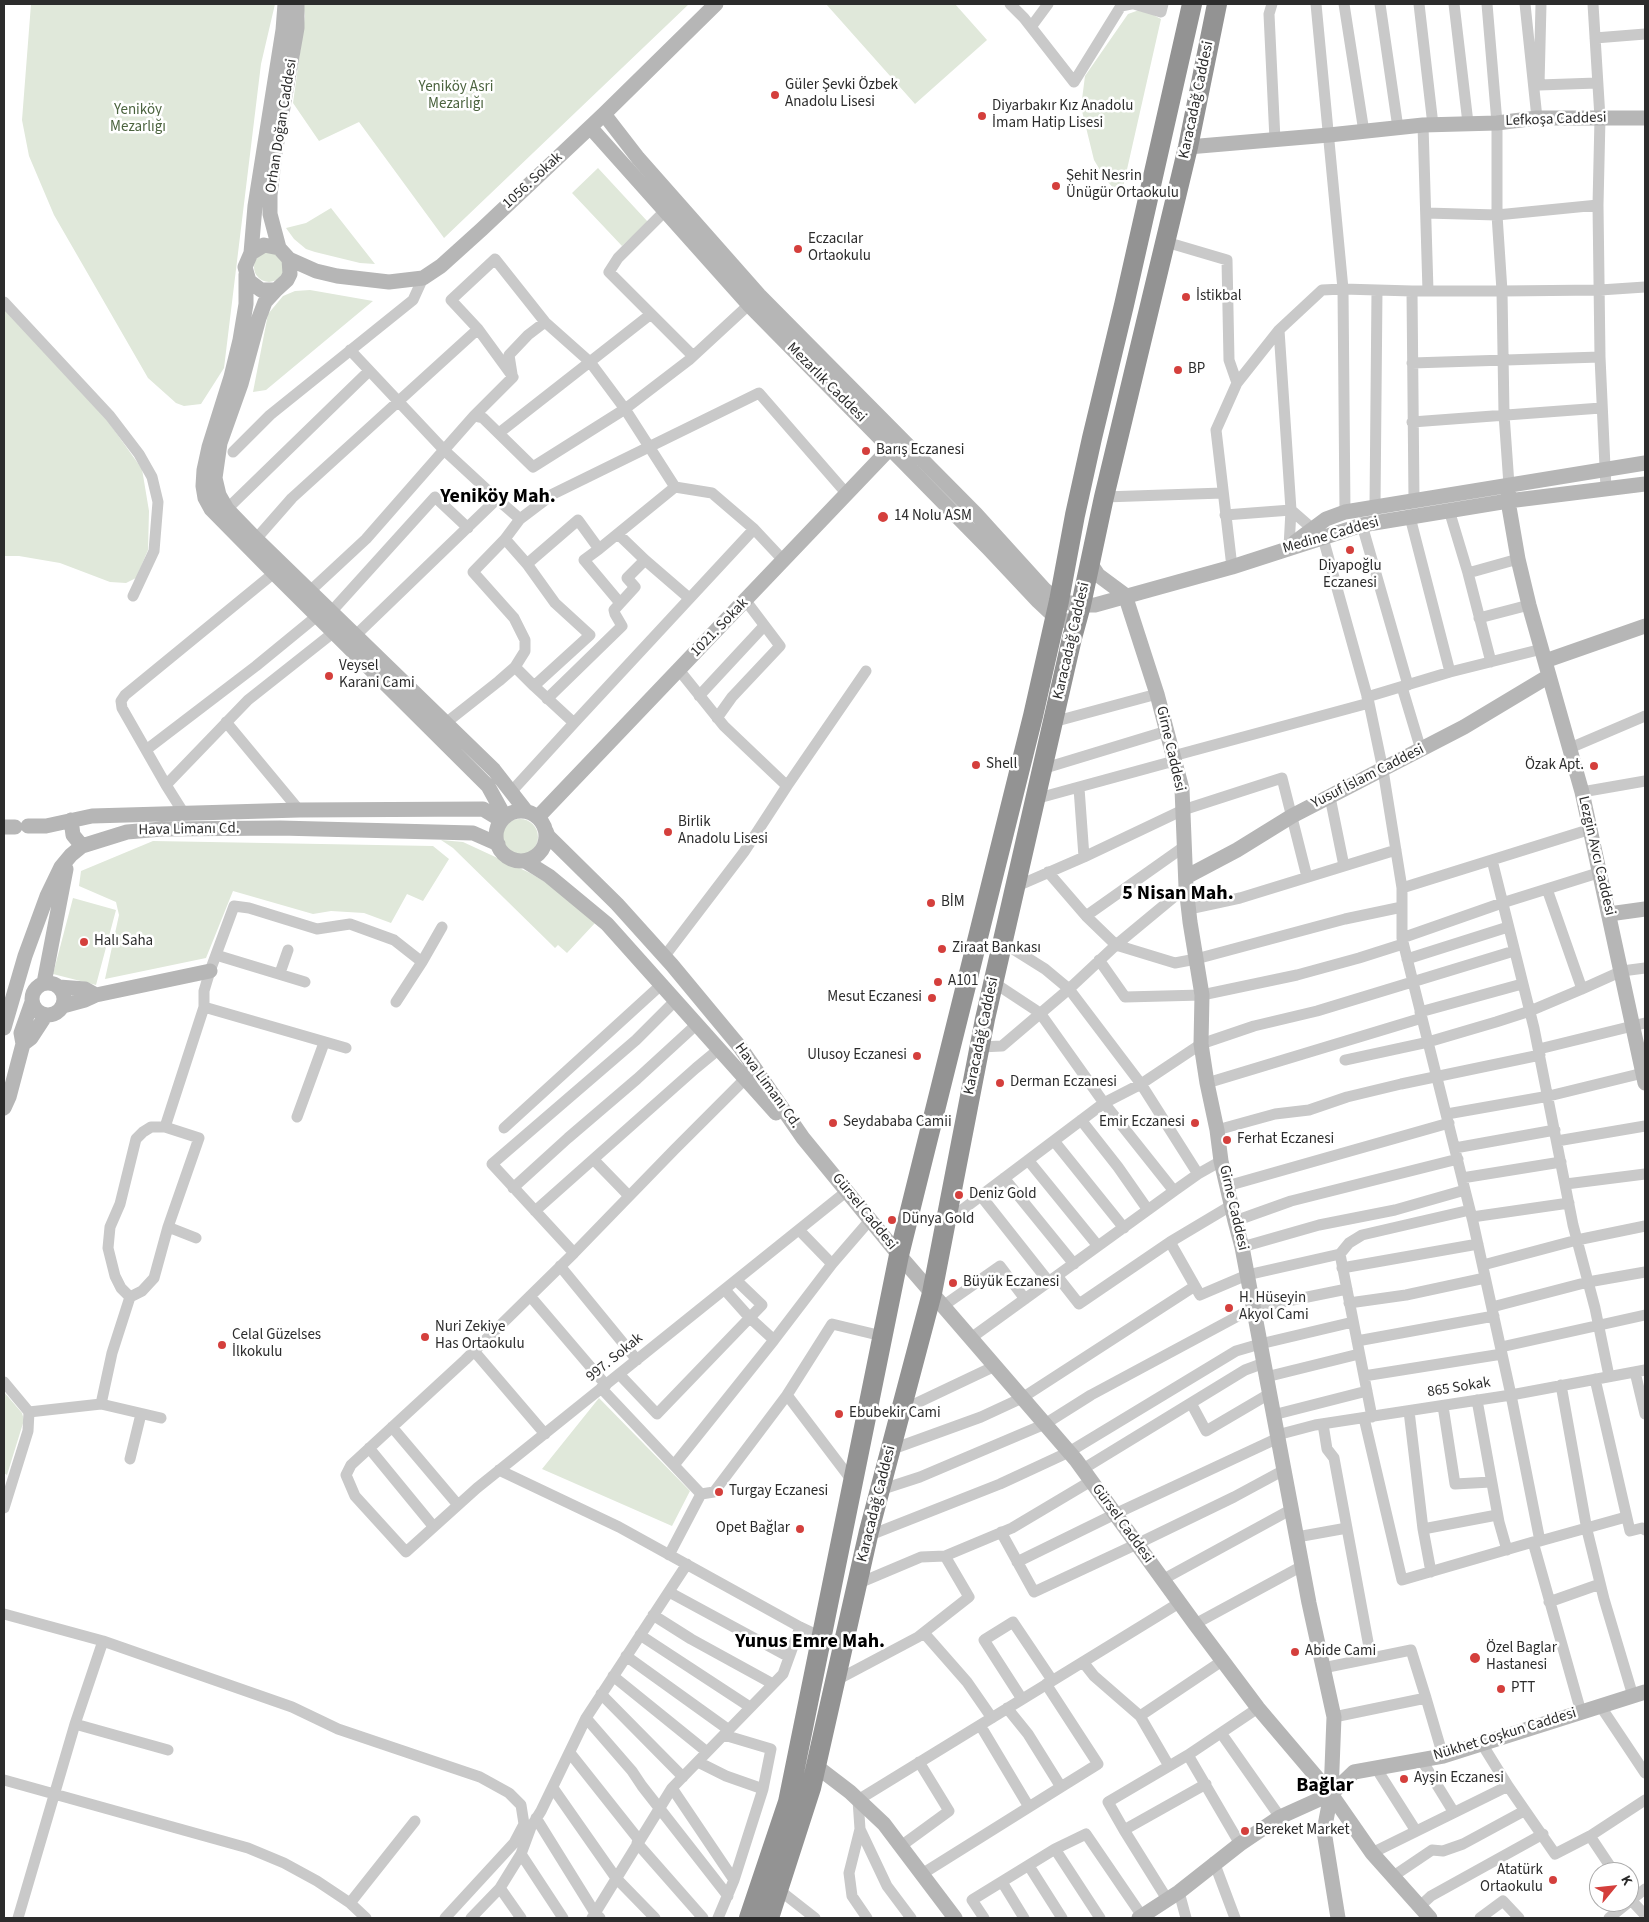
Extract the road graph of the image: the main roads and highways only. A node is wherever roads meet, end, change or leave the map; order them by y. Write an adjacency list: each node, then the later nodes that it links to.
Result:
1 (1192, 4): 3 (highway, Karacadağ Caddesi)
2 (1218, 4): 4 (highway, Karacadağ Caddesi)
3 (749, 1918)
4 (769, 1918)

